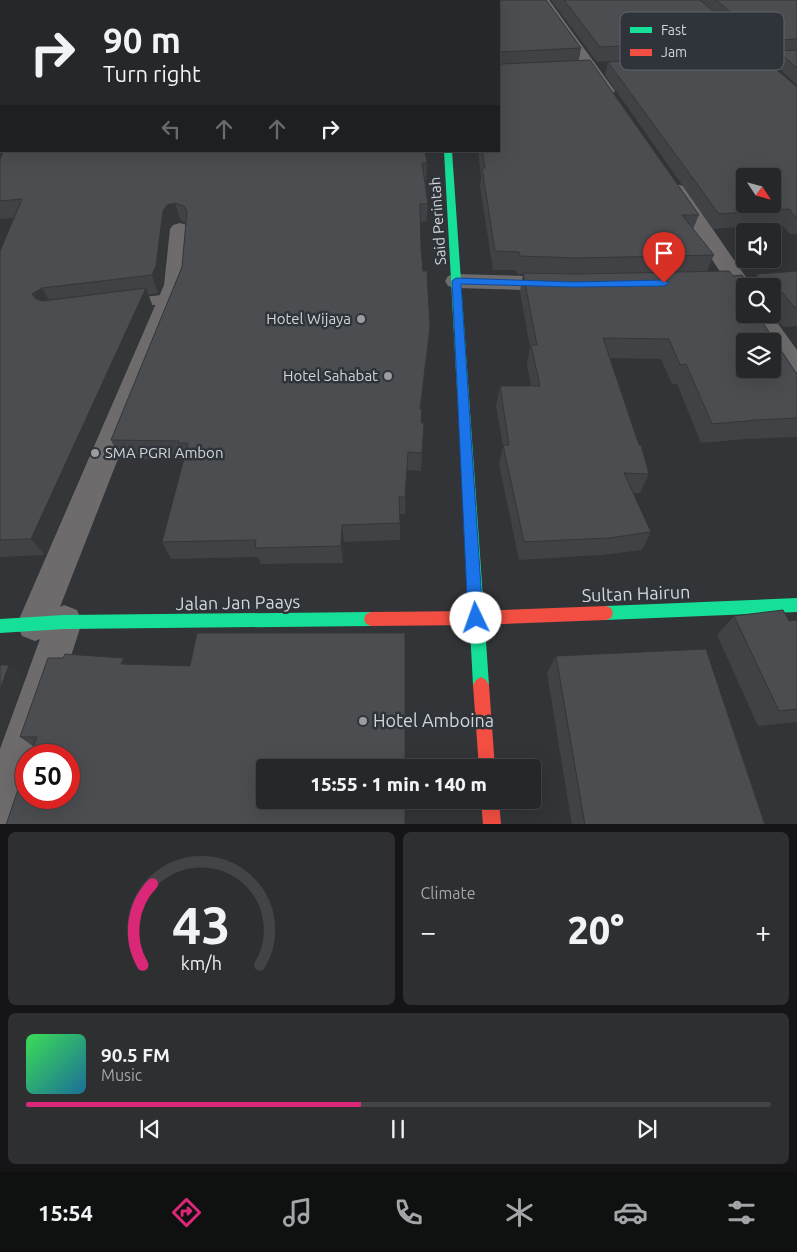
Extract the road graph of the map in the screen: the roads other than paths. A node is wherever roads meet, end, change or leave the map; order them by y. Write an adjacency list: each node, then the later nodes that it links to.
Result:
1 (543, 0): 7 (street)
2 (690, 0): 3 (street)
3 (703, 12)
4 (797, 56): 5 (street)
5 (784, 57)
6 (611, 68): 7 (street)
7 (582, 70): 10 (street)
8 (769, 70): 9 (street)
9 (797, 95)
10 (614, 102)
11 (448, 152): 15 (street, Said Perintah)
12 (666, 175): 14 (street)
13 (180, 229): 19 (street)
14 (736, 280)
15 (456, 281): 17 (street); 24 (street, Said Perintah)
16 (708, 282): 18 (street)
17 (583, 284)
18 (736, 286)
19 (169, 299): 20 (lane); 25 (street)
20 (111, 306)
21 (765, 323): 22 (street)
22 (797, 369)
23 (797, 605): 24 (street, Sultan Hairun)
24 (476, 618): 25 (street, Jalan Jan Paays); 27 (street, Said Perintah)
25 (50, 623): 26 (street, Jalan Jan Paays); 28 (street)
26 (0, 626)
27 (486, 759)
28 (0, 808)
29 (491, 809): 30 (street)
30 (492, 824)

